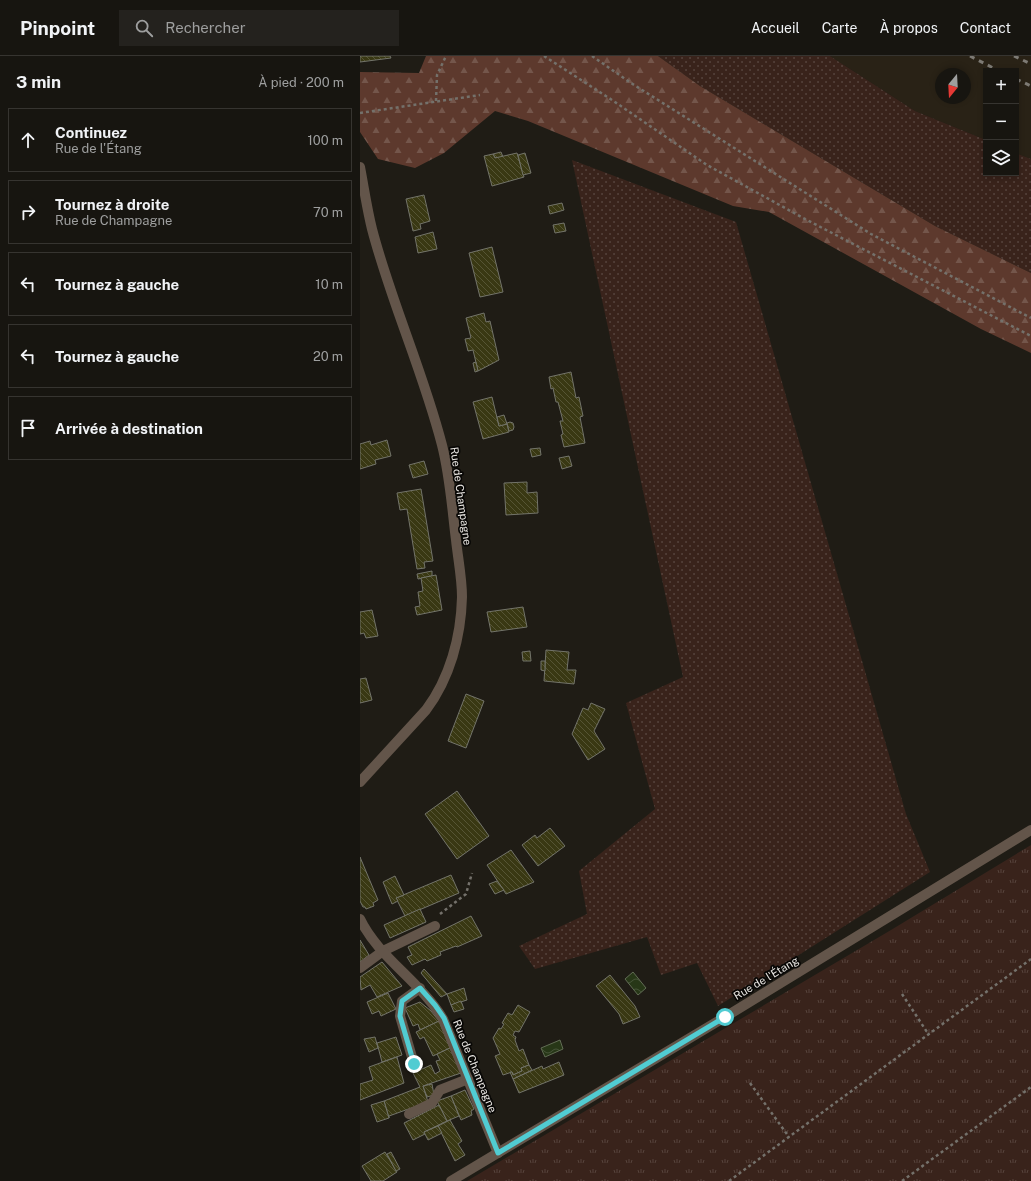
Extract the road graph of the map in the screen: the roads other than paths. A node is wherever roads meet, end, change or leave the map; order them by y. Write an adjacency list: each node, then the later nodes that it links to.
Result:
1 (360, 167): 2 (street, Rue de Champagne)
2 (362, 182): 3 (street, Rue de Champagne)
3 (360, 782)
4 (1031, 830): 13 (street, Rue de l'Étang)
5 (360, 919): 7 (street, Rue de Champagne)
6 (435, 926): 7 (street)
7 (383, 951): 8 (street); 9 (street, Rue de Champagne)
8 (360, 968)
9 (420, 988): 10 (street); 11 (street, Rue de Champagne)
10 (414, 1064)
11 (468, 1079): 12 (street); 13 (street, Rue de Champagne)
12 (409, 1114)
13 (498, 1153): 14 (street, Rue de l'Étang)
14 (451, 1181)

